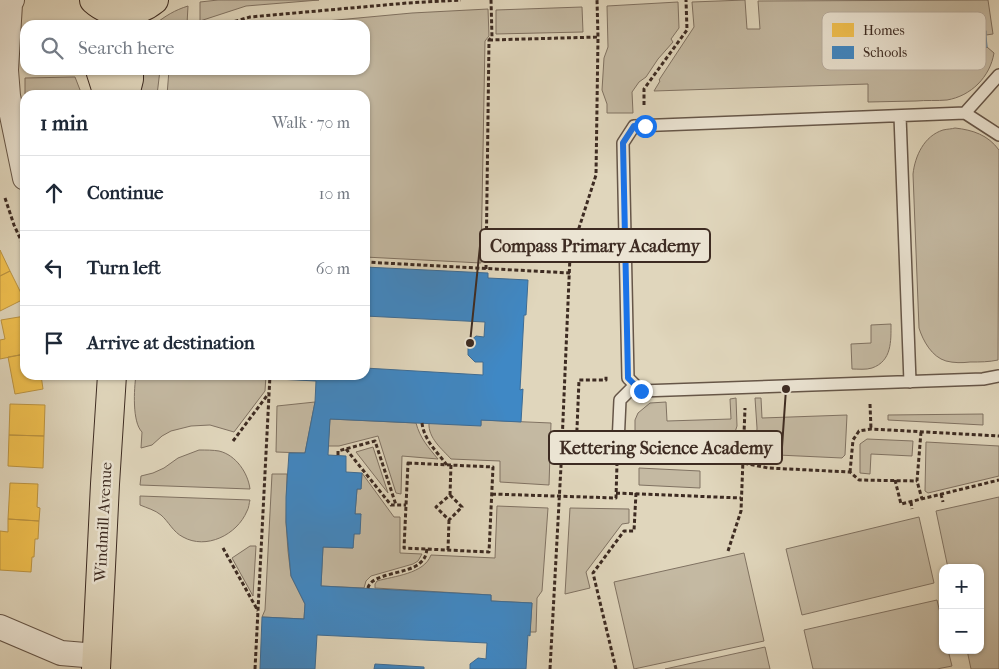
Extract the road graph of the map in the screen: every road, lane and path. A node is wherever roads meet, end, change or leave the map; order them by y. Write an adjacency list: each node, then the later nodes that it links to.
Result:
1 (12, 0): 22 (street)
2 (89, 0): 9 (main road)
3 (94, 0): 8 (main road)
4 (461, 0): 10 (path)
5 (491, 0): 12 (path)
6 (597, 0): 11 (path)
7 (686, 0): 20 (path)
8 (144, 11)
9 (92, 20)
10 (242, 20)
11 (598, 37): 12 (path); 27 (path)
12 (489, 40): 26 (path)
13 (102, 75): 16 (main road)
14 (128, 75): 17 (main road)
15 (999, 75): 18 (lane)
16 (106, 90)
17 (126, 90)
18 (965, 113): 19 (lane); 21 (lane)
19 (900, 116): 20 (lane); 32 (lane)
20 (645, 126): 34 (lane)
21 (999, 135)
22 (20, 154)
23 (3, 189): 24 (path)
24 (20, 238)
25 (370, 262): 26 (path)
26 (486, 269): 27 (path)
27 (570, 273): 56 (path)
28 (606, 371): 43 (path)
29 (999, 376): 32 (lane)
30 (112, 380): 72 (main road, Windmill Avenue)
31 (270, 380): 36 (path)
32 (910, 382): 33 (lane)
33 (870, 384): 35 (lane); 38 (path)
34 (635, 386): 35 (lane); 43 (lane)
35 (745, 388): 45 (path)
36 (270, 392): 41 (path); 70 (path)
37 (422, 423): 46 (path)
38 (871, 430): 39 (path); 47 (path)
39 (920, 432): 40 (path); 50 (path)
40 (999, 436)
41 (233, 441)
42 (346, 449): 44 (path); 61 (path); 61 (path)
43 (618, 450): 45 (path); 51 (path)
44 (338, 456)
45 (743, 463): 47 (path); 57 (path)
46 (449, 464): 53 (path); 55 (path); 62 (path)
47 (850, 472): 48 (path)
48 (895, 480): 50 (path); 59 (path)
49 (999, 480): 54 (path)
50 (917, 481): 58 (path)
51 (616, 493): 52 (path); 56 (path)
52 (636, 493): 57 (path); 75 (path)
53 (492, 494): 56 (path); 67 (path)
54 (941, 494): 58 (path); 60 (path)
55 (450, 495): 64 (path); 64 (path)
56 (559, 496): 74 (path)
57 (741, 498): 68 (path)
58 (922, 499): 59 (path)
59 (910, 502): 63 (path)
60 (943, 502)
61 (396, 505): 62 (path)
62 (406, 505): 66 (path)
63 (912, 509)
64 (449, 520): 67 (path)
65 (223, 548): 70 (path)
66 (428, 549): 67 (path); 69 (path)
67 (448, 550)
68 (728, 551)
69 (368, 588)
70 (258, 611): 73 (path)
71 (0, 627): 72 (street)
72 (96, 662)
73 (255, 669)
74 (550, 669)
75 (616, 669)

